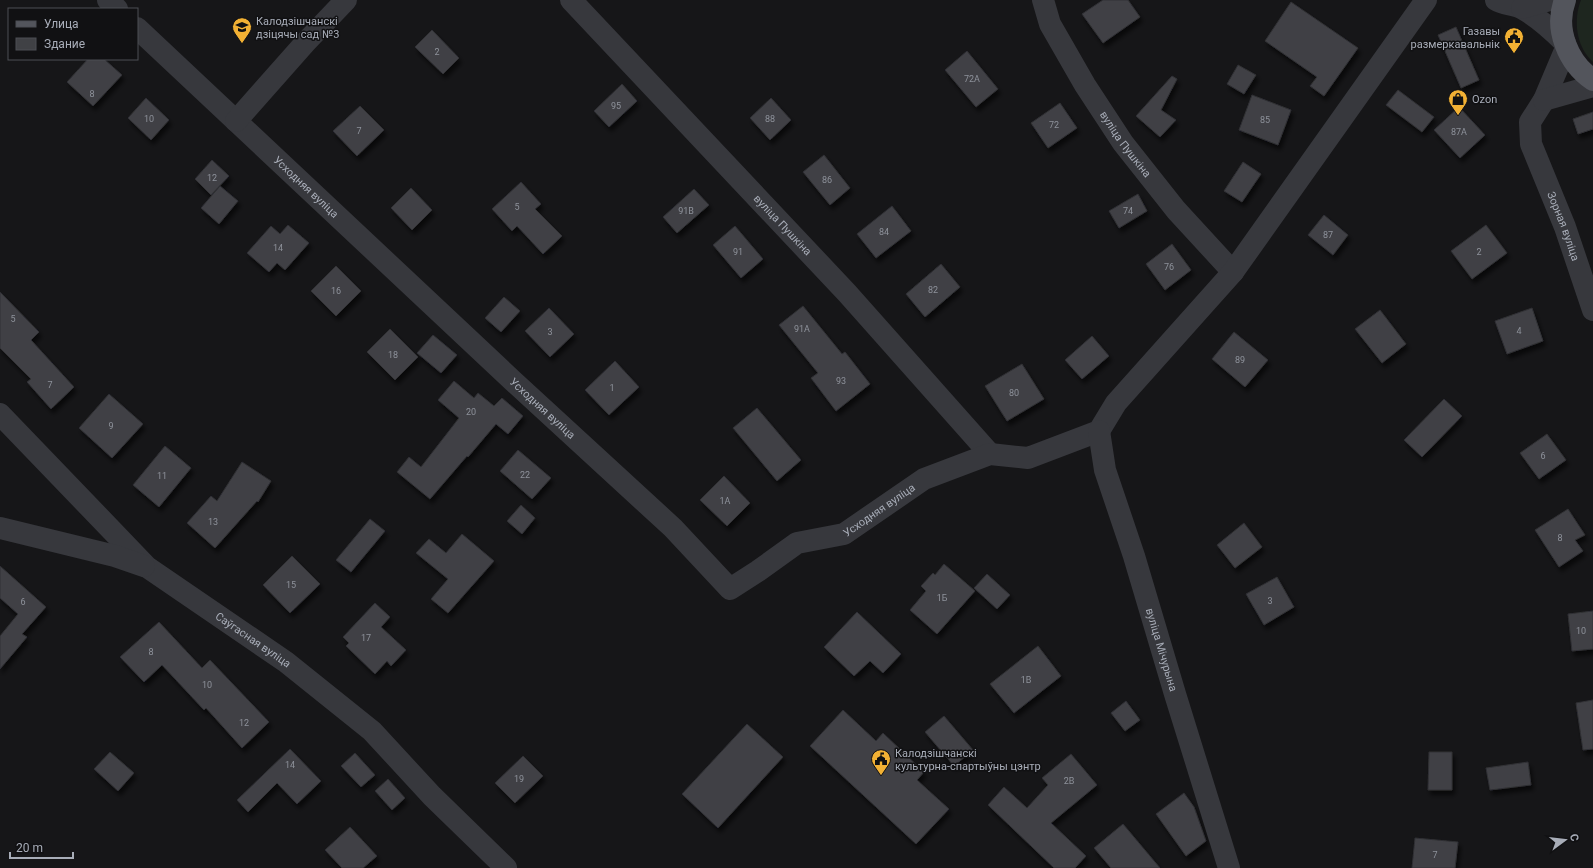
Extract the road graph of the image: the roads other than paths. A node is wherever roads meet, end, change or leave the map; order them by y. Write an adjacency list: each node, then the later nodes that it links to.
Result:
1 (108, 0): 9 (street)
2 (346, 0): 16 (street)
3 (571, 0): 21 (street, вуліца Пушкіна)
4 (1043, 0): 17 (street, вуліца Пушкіна)
5 (1426, 0): 17 (street)
6 (1496, 0): 10 (street)
7 (1550, 0): 10 (street)
8 (1565, 0): 12 (main road)
9 (116, 8)
10 (1522, 8): 12 (street)
11 (138, 29): 16 (street, Усходняя вуліца)
12 (1566, 45): 13 (main road); 15 (street, Зорная вуліца)
13 (1593, 80)
14 (1593, 86): 15 (street)
15 (1544, 100): 18 (street, Зорная вуліца)
16 (236, 121): 21 (street, Усходняя вуліца)
17 (1233, 272): 20 (street)
18 (1593, 310)
19 (0, 414): 23 (street, Саўгасная вуліца)
20 (1099, 431): 21 (street); 25 (street, вуліца Мічурына)
21 (990, 454)
22 (0, 528): 23 (street)
23 (147, 567): 24 (street, Саўгасная вуліца)
24 (506, 868)
25 (1229, 868)

